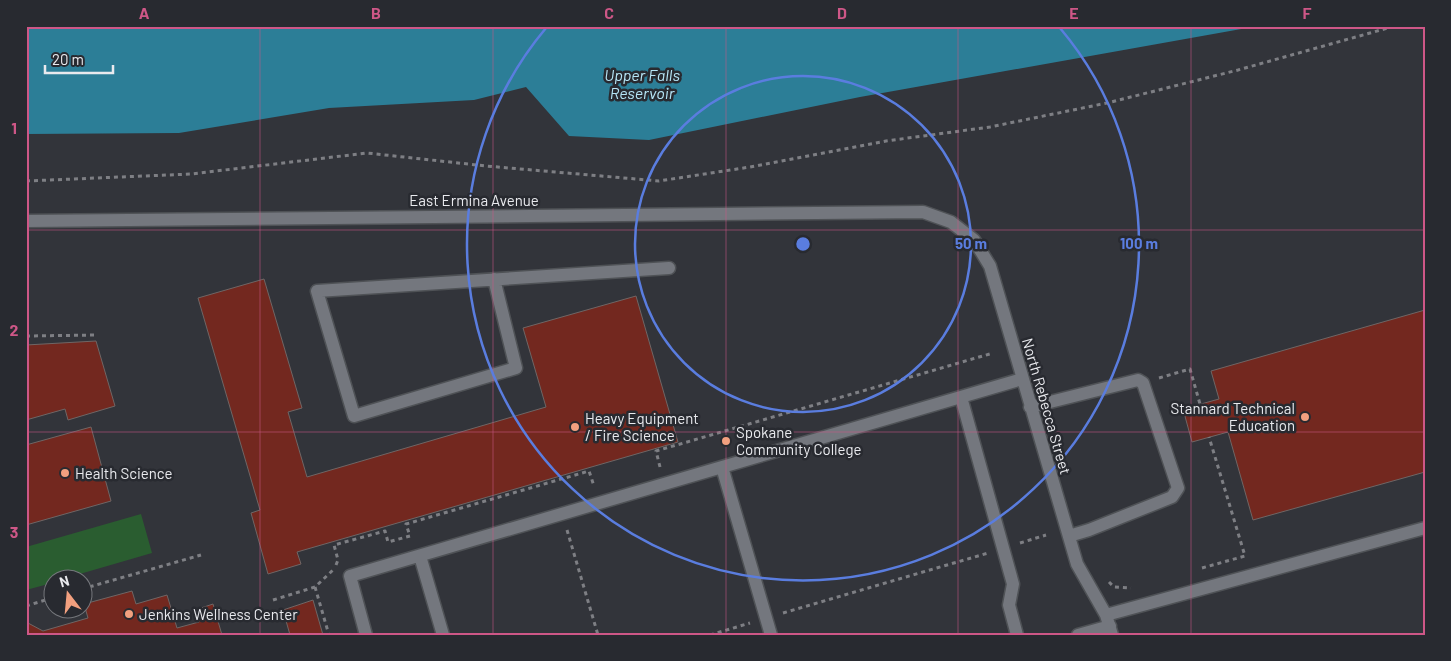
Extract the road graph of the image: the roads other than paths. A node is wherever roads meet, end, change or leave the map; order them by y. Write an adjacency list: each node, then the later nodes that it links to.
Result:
1 (923, 212): 2 (lane, East Ermina Avenue); 5 (lane, North Rebecca Street)
2 (26, 221)
3 (669, 268): 4 (lane)
4 (494, 280): 4 (lane)
5 (1022, 378): 6 (lane); 7 (lane, North Rebecca Street)
6 (961, 397): 8 (lane); 16 (lane)
7 (1030, 407): 10 (lane, North Rebecca Street); 10 (lane)
8 (722, 467): 11 (lane); 15 (lane)
9 (1425, 528): 12 (lane)
10 (1069, 536): 12 (lane, North Rebecca Street)
11 (420, 556): 13 (lane); 14 (lane)
12 (1109, 625): 17 (lane)
13 (366, 635)
14 (443, 635)
15 (771, 635)
16 (1018, 635)
17 (1078, 635)

